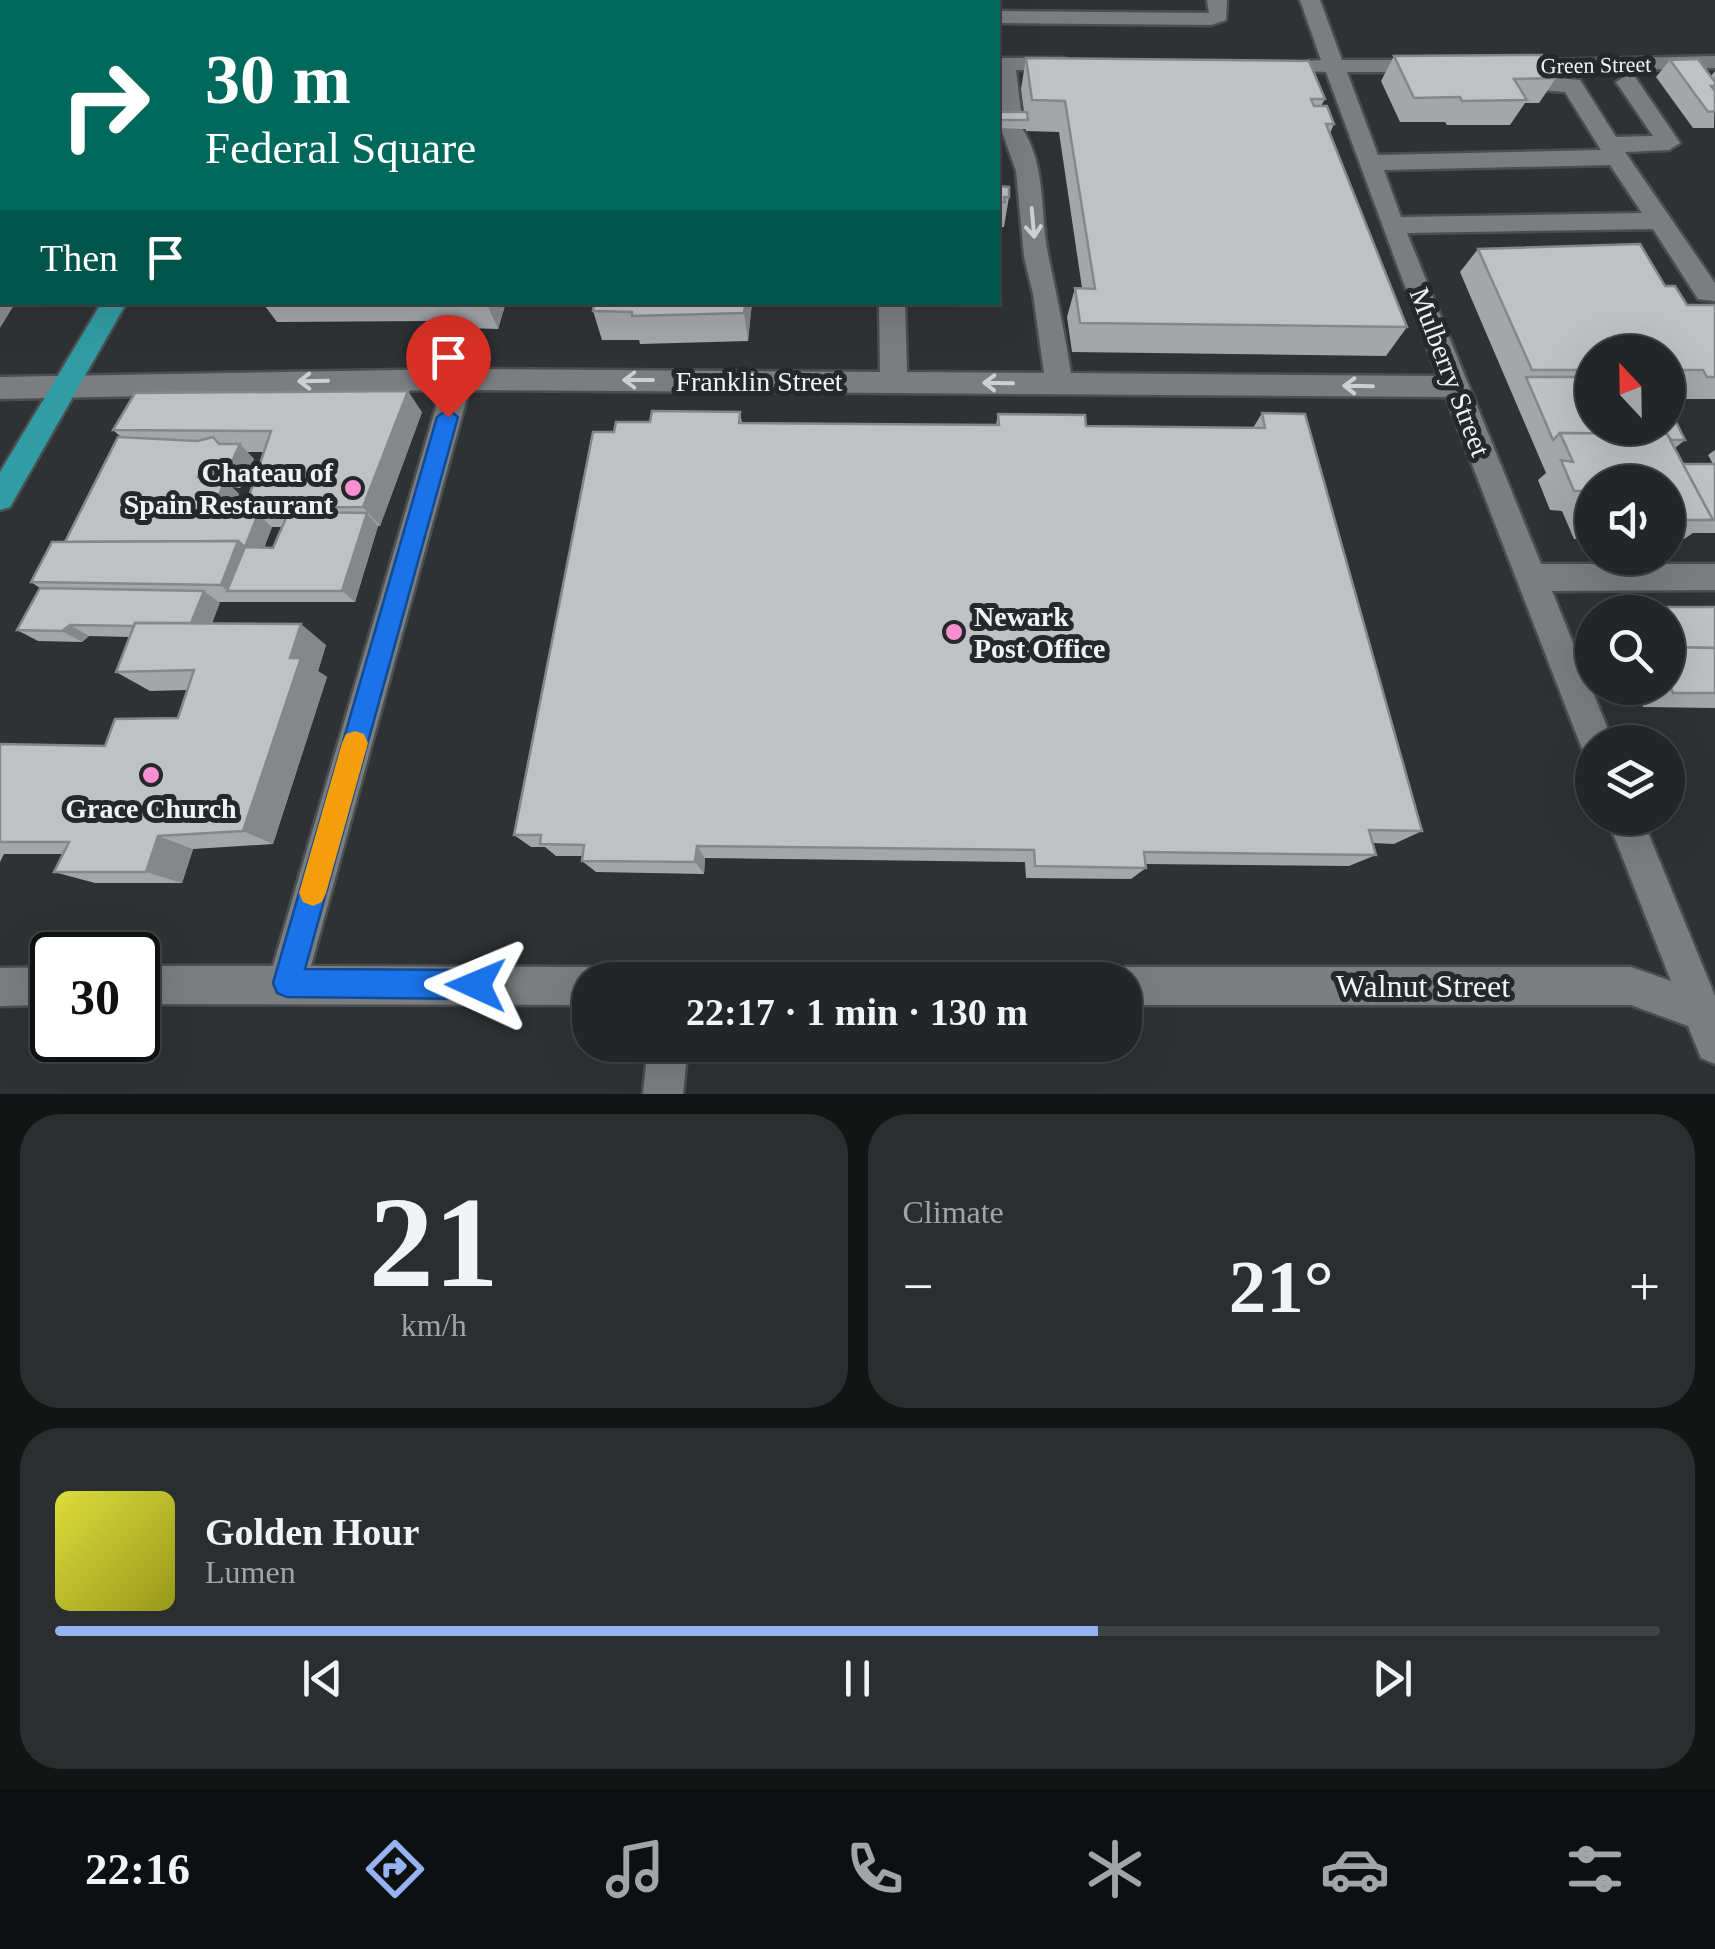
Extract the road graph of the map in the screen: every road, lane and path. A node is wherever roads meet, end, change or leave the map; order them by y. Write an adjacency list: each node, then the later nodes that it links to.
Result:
1 (1216, 0): 3 (street)
2 (1310, 0): 8 (street, Mulberry Street)
3 (1000, 17)
4 (1715, 62): 11 (street, Green Street)
5 (1001, 64): 6 (street); 23 (street, one-way to 23)
6 (1084, 64)
7 (1296, 66): 8 (street)
8 (1334, 66): 9 (street); 14 (street, Mulberry Street)
9 (1445, 66)
10 (1482, 66): 11 (street, Green Street)
11 (1537, 66): 13 (street)
12 (1626, 82): 13 (street)
13 (1613, 151): 14 (street); 15 (street)
14 (1370, 162): 16 (street, Mulberry Street)
15 (1661, 221): 16 (street); 17 (street)
16 (1392, 225): 26 (street, Mulberry Street)
17 (1711, 292): 20 (street)
18 (113, 305): 25 (main road)
19 (892, 305): 22 (street)
20 (1698, 320)
21 (458, 380): 22 (street, Franklin Street, one-way to 21); 25 (street, Franklin Street, one-way to 25); 32 (street)
22 (894, 382): 23 (street, Franklin Street, one-way to 22)
23 (1060, 384): 26 (street, Franklin Street, one-way to 23)
24 (0, 388): 25 (street, Franklin Street)
25 (63, 388): 27 (main road)
26 (1455, 388): 29 (street, Mulberry Street)
27 (0, 498)
28 (1715, 577): 29 (street)
29 (1530, 578): 30 (street, Mulberry Street)
30 (1589, 725)
31 (1632, 835): 38 (street)
32 (287, 983): 33 (street); 35 (street)
33 (160, 985)
34 (30, 986): 37 (street)
35 (572, 986)
36 (1142, 986): 38 (street, Walnut Street)
37 (0, 987)
38 (1711, 1024)
39 (667, 1062): 40 (street)
40 (664, 1094)

